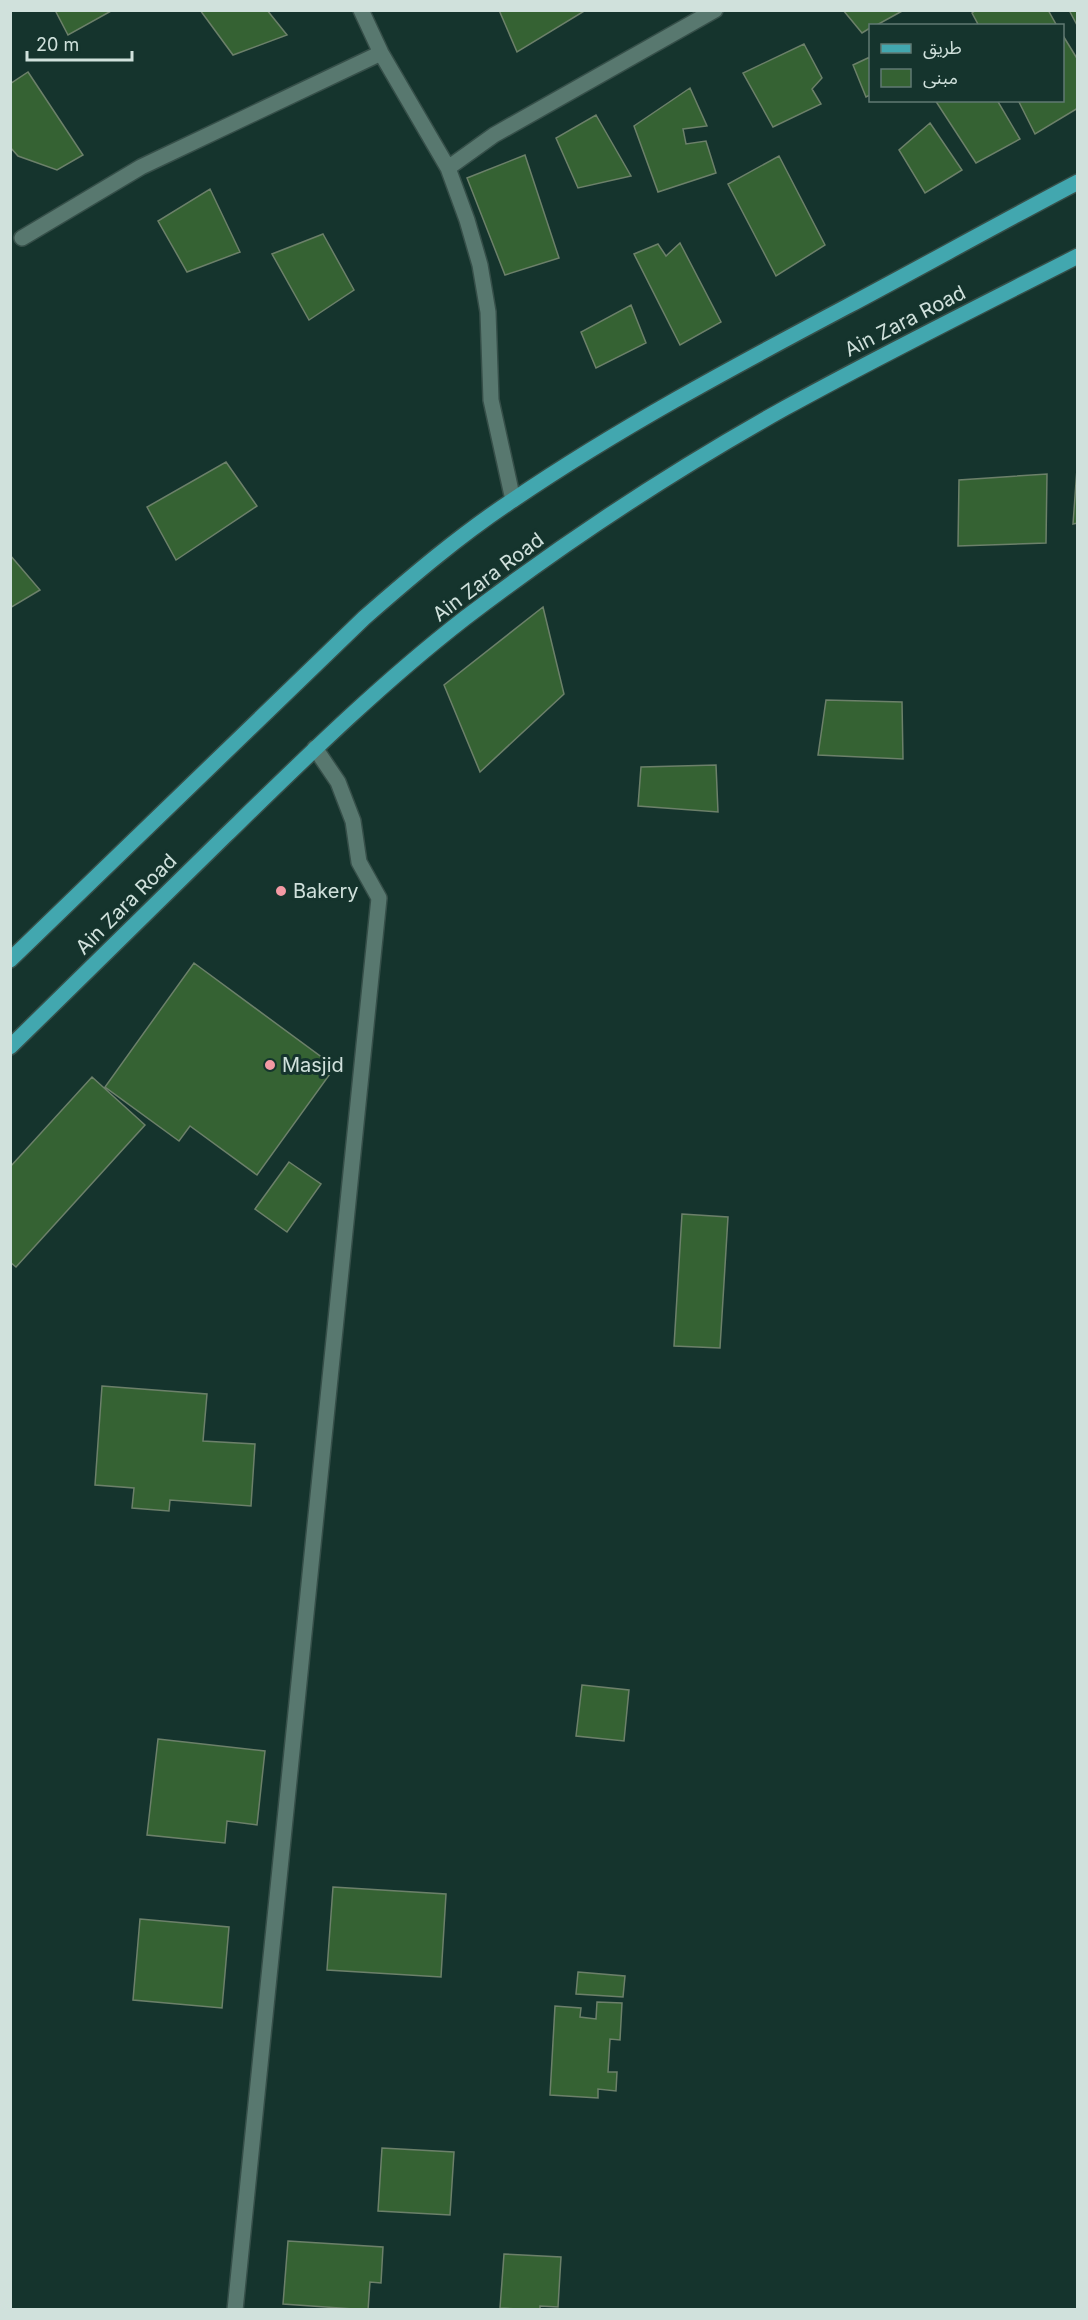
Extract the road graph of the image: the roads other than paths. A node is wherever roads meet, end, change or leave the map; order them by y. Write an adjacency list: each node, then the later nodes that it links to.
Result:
1 (361, 10): 3 (street)
2 (715, 10): 4 (street)
3 (381, 53): 4 (street); 6 (street)
4 (448, 168): 8 (street)
5 (1077, 182): 8 (main road, Ain Zara Road)
6 (22, 238)
7 (1077, 256): 9 (main road, Ain Zara Road)
8 (513, 500): 10 (main road, Ain Zara Road)
9 (315, 748): 11 (main road, Ain Zara Road); 12 (street)
10 (12, 954)
11 (10, 1047)
12 (235, 2310)

